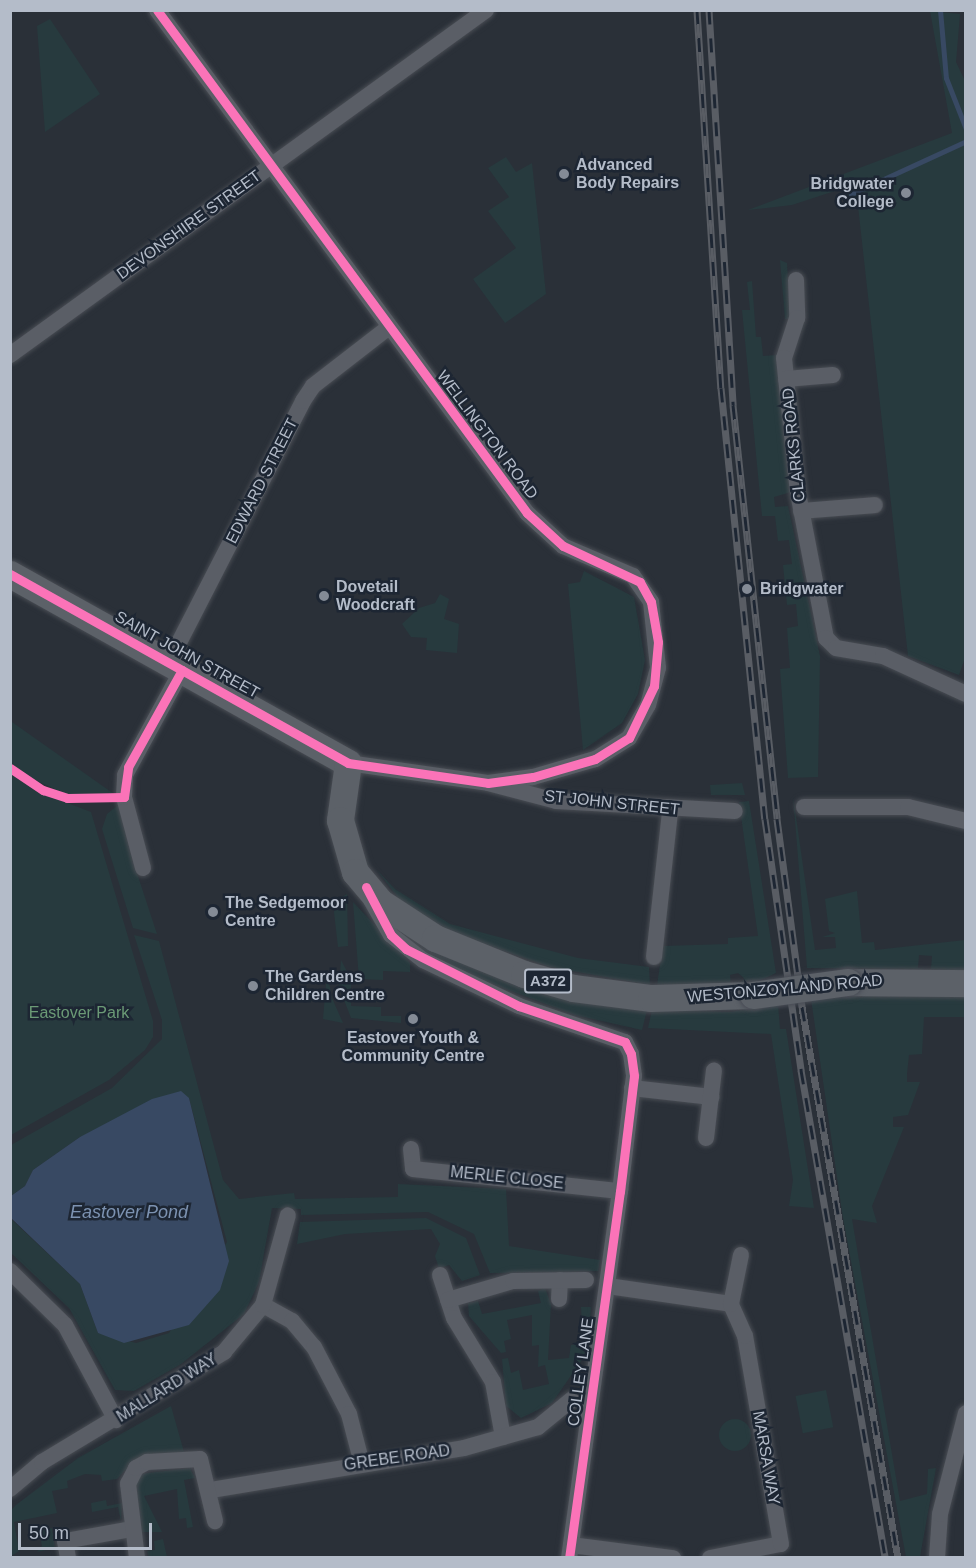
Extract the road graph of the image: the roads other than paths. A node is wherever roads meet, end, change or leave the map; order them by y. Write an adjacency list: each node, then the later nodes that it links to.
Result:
1 (157, 10): 3 (street, WELLINGTON ROAD)
2 (486, 10): 3 (street, DEVONSHIRE STREET)
3 (271, 164): 5 (street, WELLINGTON ROAD); 6 (street, DEVONSHIRE STREET)
4 (796, 280): 8 (street, CLARKS ROAD)
5 (388, 327): 12 (street, EDWARD STREET); 15 (street, WELLINGTON ROAD)
6 (10, 355)
7 (833, 375): 8 (street, CLARKS ROAD)
8 (786, 379): 10 (street, CLARKS ROAD)
9 (875, 505): 10 (street, CLARKS ROAD)
10 (801, 511): 13 (street, CLARKS ROAD)
11 (10, 574): 12 (main road, SAINT JOHN STREET)
12 (176, 666): 14 (main road, SAINT JOHN STREET); 20 (street, EDWARD STREET)
13 (966, 694)
14 (348, 763): 15 (street, ST JOHN STREET); 21 (main road, WESTONZOYLAND ROAD / A372)
15 (488, 783): 17 (street, ST JOHN STREET)
16 (804, 807): 19 (street)
17 (669, 811): 18 (street, ST JOHN STREET); 22 (street)
18 (735, 811)
19 (966, 821)
20 (143, 868)
21 (366, 887): 23 (main road, WESTONZOYLAND ROAD / A372, bridge); 25 (street, COLLEY LANE)
22 (654, 957)
23 (966, 983)
24 (714, 1070): 26 (street)
25 (632, 1088): 26 (street); 29 (street, COLLEY LANE)
26 (711, 1097): 27 (street)
27 (706, 1138)
28 (411, 1149): 29 (street, MERLE CLOSE)
29 (620, 1191): 36 (street, COLLEY LANE)
30 (288, 1215): 40 (street, MALLARD WAY)
31 (741, 1255): 39 (street)
32 (10, 1271): 43 (street)
33 (440, 1275): 38 (street)
34 (560, 1280): 35 (street); 37 (street); 38 (street)
35 (586, 1281)
36 (608, 1286): 39 (street); 50 (street, COLLEY LANE)
37 (560, 1299)
38 (448, 1300): 44 (street)
39 (731, 1304): 54 (street, MARSA WAY)
40 (264, 1305): 43 (street, MALLARD WAY); 45 (street)
41 (571, 1400): 44 (street, GREBE ROAD)
42 (966, 1413): 55 (street)
43 (116, 1420): 46 (street, MALLARD WAY)
44 (503, 1437): 45 (street, GREBE ROAD)
45 (362, 1464): 47 (street, GREBE ROAD)
46 (10, 1489)
47 (211, 1490): 48 (street); 49 (street)
48 (215, 1521)
49 (131, 1529): 51 (street); 52 (street)
50 (570, 1551): 53 (street)
51 (68, 1557)
52 (137, 1557)
53 (673, 1557)
54 (710, 1557)
55 (937, 1557)

